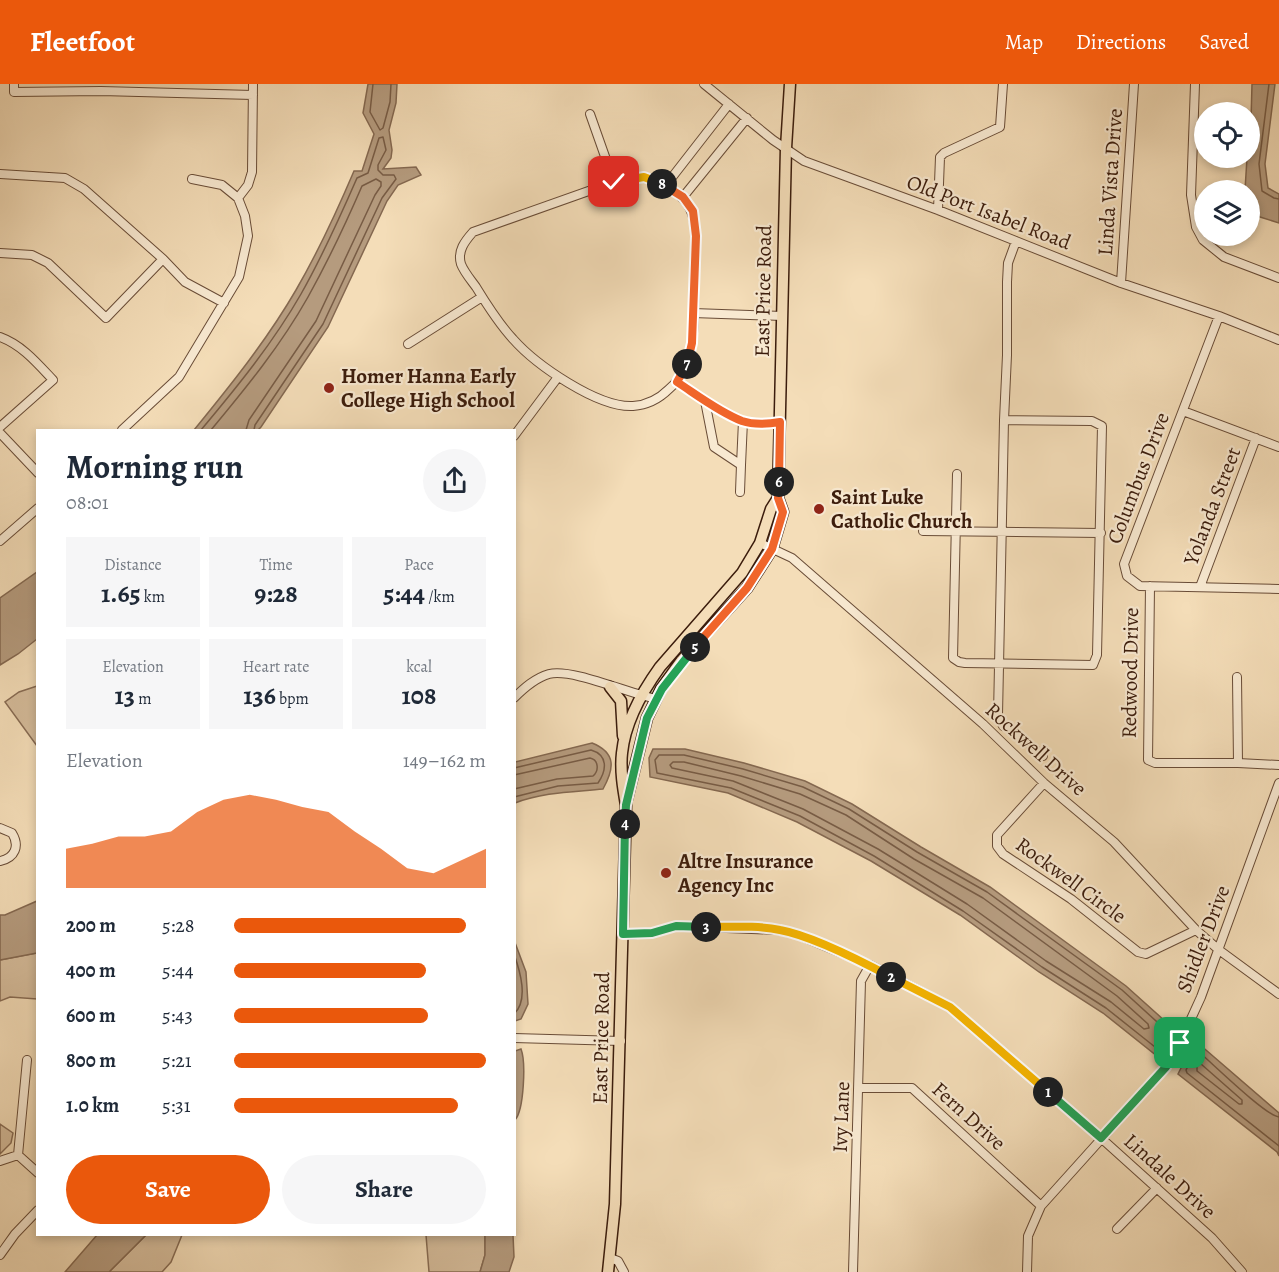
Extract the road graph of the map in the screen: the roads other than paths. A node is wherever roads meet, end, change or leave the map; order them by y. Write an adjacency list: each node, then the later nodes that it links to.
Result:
1 (253, 84): 9 (street)
2 (704, 84): 10 (street, Old Port Isabel Road)
3 (790, 84): 13 (main road, East Price Road)
4 (1003, 84): 20 (street)
5 (1134, 84): 25 (street, Linda Vista Drive)
6 (1195, 84): 24 (street)
7 (14, 88): 8 (street)
8 (101, 88): 9 (street)
9 (253, 95): 19 (street)
10 (729, 104): 12 (street, Old Port Isabel Road); 17 (street)
11 (590, 114): 16 (street)
12 (747, 118): 13 (street, Old Port Isabel Road); 18 (street)
13 (786, 148): 20 (street, Old Port Isabel Road); 29 (main road, East Price Road)
14 (0, 174): 23 (street)
15 (192, 179): 19 (street)
16 (614, 182): 17 (street); 26 (street)
17 (666, 185): 18 (street)
18 (683, 197): 28 (street)
19 (238, 198): 27 (street)
20 (938, 210): 21 (street, Old Port Isabel Road)
21 (1016, 241): 25 (street, Old Port Isabel Road); 38 (street)
22 (0, 253): 23 (street)
23 (163, 259): 27 (street)
24 (1279, 278)
25 (1120, 283): 30 (street, Old Port Isabel Road)
26 (482, 297): 33 (street); 34 (street)
27 (224, 303): 42 (street)
28 (693, 313): 29 (street); 35 (street)
29 (782, 316): 40 (main road, East Price Road)
30 (1219, 316): 32 (street, Old Port Isabel Road); 37 (street, Columbus Drive)
31 (0, 337): 41 (street)
32 (1279, 340)
33 (408, 344)
34 (558, 377): 35 (street); 44 (street)
35 (677, 382): 36 (street)
36 (705, 400): 39 (street); 47 (street)
37 (1184, 411): 45 (street); 60 (street, Columbus Drive)
38 (1004, 420): 55 (street); 56 (street)
39 (743, 422): 40 (street); 47 (street)
40 (780, 422): 51 (main road, East Price Road)
41 (0, 427)
42 (123, 429)
43 (0, 433): 48 (street)
44 (516, 433)
45 (1256, 438): 46 (street); 61 (street, Yolanda Street)
46 (1279, 447)
47 (741, 465): 50 (street)
48 (36, 471)
49 (957, 474): 54 (street)
50 (740, 492)
51 (778, 498): 58 (main road, East Price Road); 59 (main road, East Price Road)
52 (36, 510): 57 (street)
53 (923, 531): 54 (street)
54 (956, 531): 55 (street); 63 (street)
55 (1003, 531): 56 (street); 63 (street)
56 (1101, 533): 63 (street)
57 (0, 541)
58 (760, 543): 59 (street, Rockwell Drive); 67 (main road, East Price Road)
59 (772, 549): 68 (main road, East Price Road); 70 (street, Rockwell Drive)
60 (1150, 586): 61 (street, Columbus Drive); 73 (street, Redwood Drive)
61 (1200, 587): 62 (street, Columbus Drive)
62 (1279, 589)
63 (1000, 663): 69 (street)
64 (1237, 676): 73 (street)
65 (610, 687): 66 (street); 67 (street); 71 (main road)
66 (516, 696)
67 (640, 696): 68 (street); 71 (main road, East Price Road)
68 (657, 699): 77 (main road, East Price Road)
69 (1003, 726): 70 (street); 72 (street)
70 (994, 735): 75 (street, Rockwell Drive)
71 (624, 744): 77 (main road, East Price Road)
72 (1043, 756)
73 (1238, 763): 74 (street)
74 (1279, 765)
75 (1044, 783): 80 (street, Rockwell Drive); 80 (street, Rockwell Circle)
76 (1279, 783): 82 (street, Shidler Drive)
77 (626, 805): 81 (main road, East Price Road)
78 (0, 828): 79 (street)
79 (0, 861)
80 (1196, 930): 82 (street, Rockwell Drive)
81 (623, 934): 83 (street, Lindale Drive); 86 (main road, East Price Road)
82 (1219, 950): 84 (street, Rockwell Drive); 89 (street, Shidler Drive)
83 (870, 965): 88 (street, Ivy Lane); 89 (street, Lindale Drive)
84 (1279, 994)
85 (516, 1038): 86 (street)
86 (621, 1041): 98 (main road, East Price Road)
87 (27, 1060): 90 (street)
88 (860, 1088): 94 (street, Fern Drive); 101 (street, Ivy Lane)
89 (1101, 1138): 93 (street, Lindale Drive); 94 (street, Shidler Drive)
90 (18, 1155): 91 (street); 92 (street)
91 (0, 1161)
92 (36, 1171)
93 (1157, 1188): 96 (street); 103 (street, Lindale Drive)
94 (1041, 1206): 102 (street, Shidler Drive)
95 (36, 1212): 97 (street)
96 (1117, 1229)
97 (0, 1255)
98 (610, 1258): 99 (main road, East Price Road); 100 (street)
99 (608, 1272)
100 (624, 1272)
101 (854, 1272)
102 (1027, 1272)
103 (1242, 1272)

